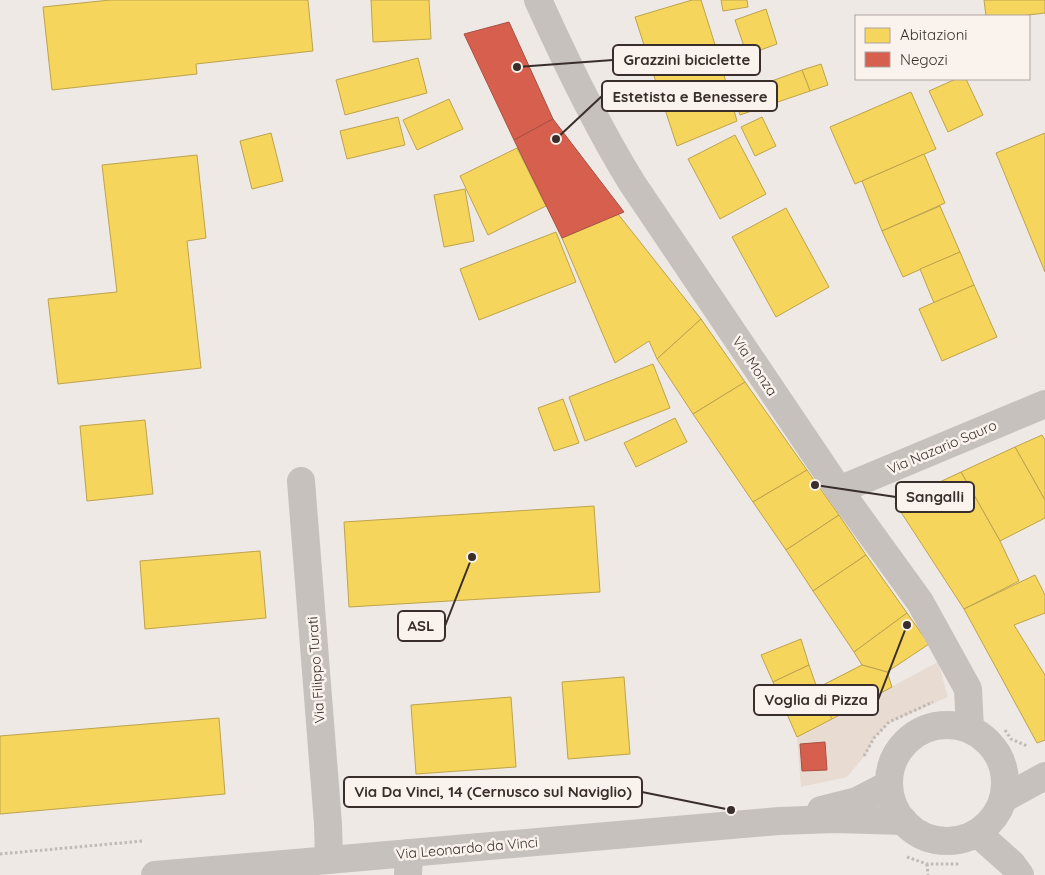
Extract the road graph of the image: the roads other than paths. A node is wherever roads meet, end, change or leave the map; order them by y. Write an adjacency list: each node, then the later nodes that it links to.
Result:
1 (538, 0): 4 (street, Via Monza)
2 (1045, 404): 4 (street, Via Nazario Sauro)
3 (301, 481): 14 (street, Via Filippo Turati)
4 (839, 490): 5 (street, Via Monza)
5 (970, 729): 6 (street); 9 (street)
6 (1002, 763): 7 (street); 10 (street)
7 (1045, 767)
8 (1045, 776): 10 (street)
9 (888, 784): 11 (street, Via Leonardo da Vinci); 12 (street)
10 (1003, 799): 13 (street)
11 (779, 821): 12 (street, Via Leonardo da Vinci); 15 (street, Via Leonardo da Vinci)
12 (904, 821): 13 (street)
13 (977, 833): 17 (street)
14 (329, 860): 15 (street, Via Leonardo da Vinci); 16 (street, Via Leonardo da Vinci)
15 (408, 864)
16 (155, 875)
17 (1020, 875)

